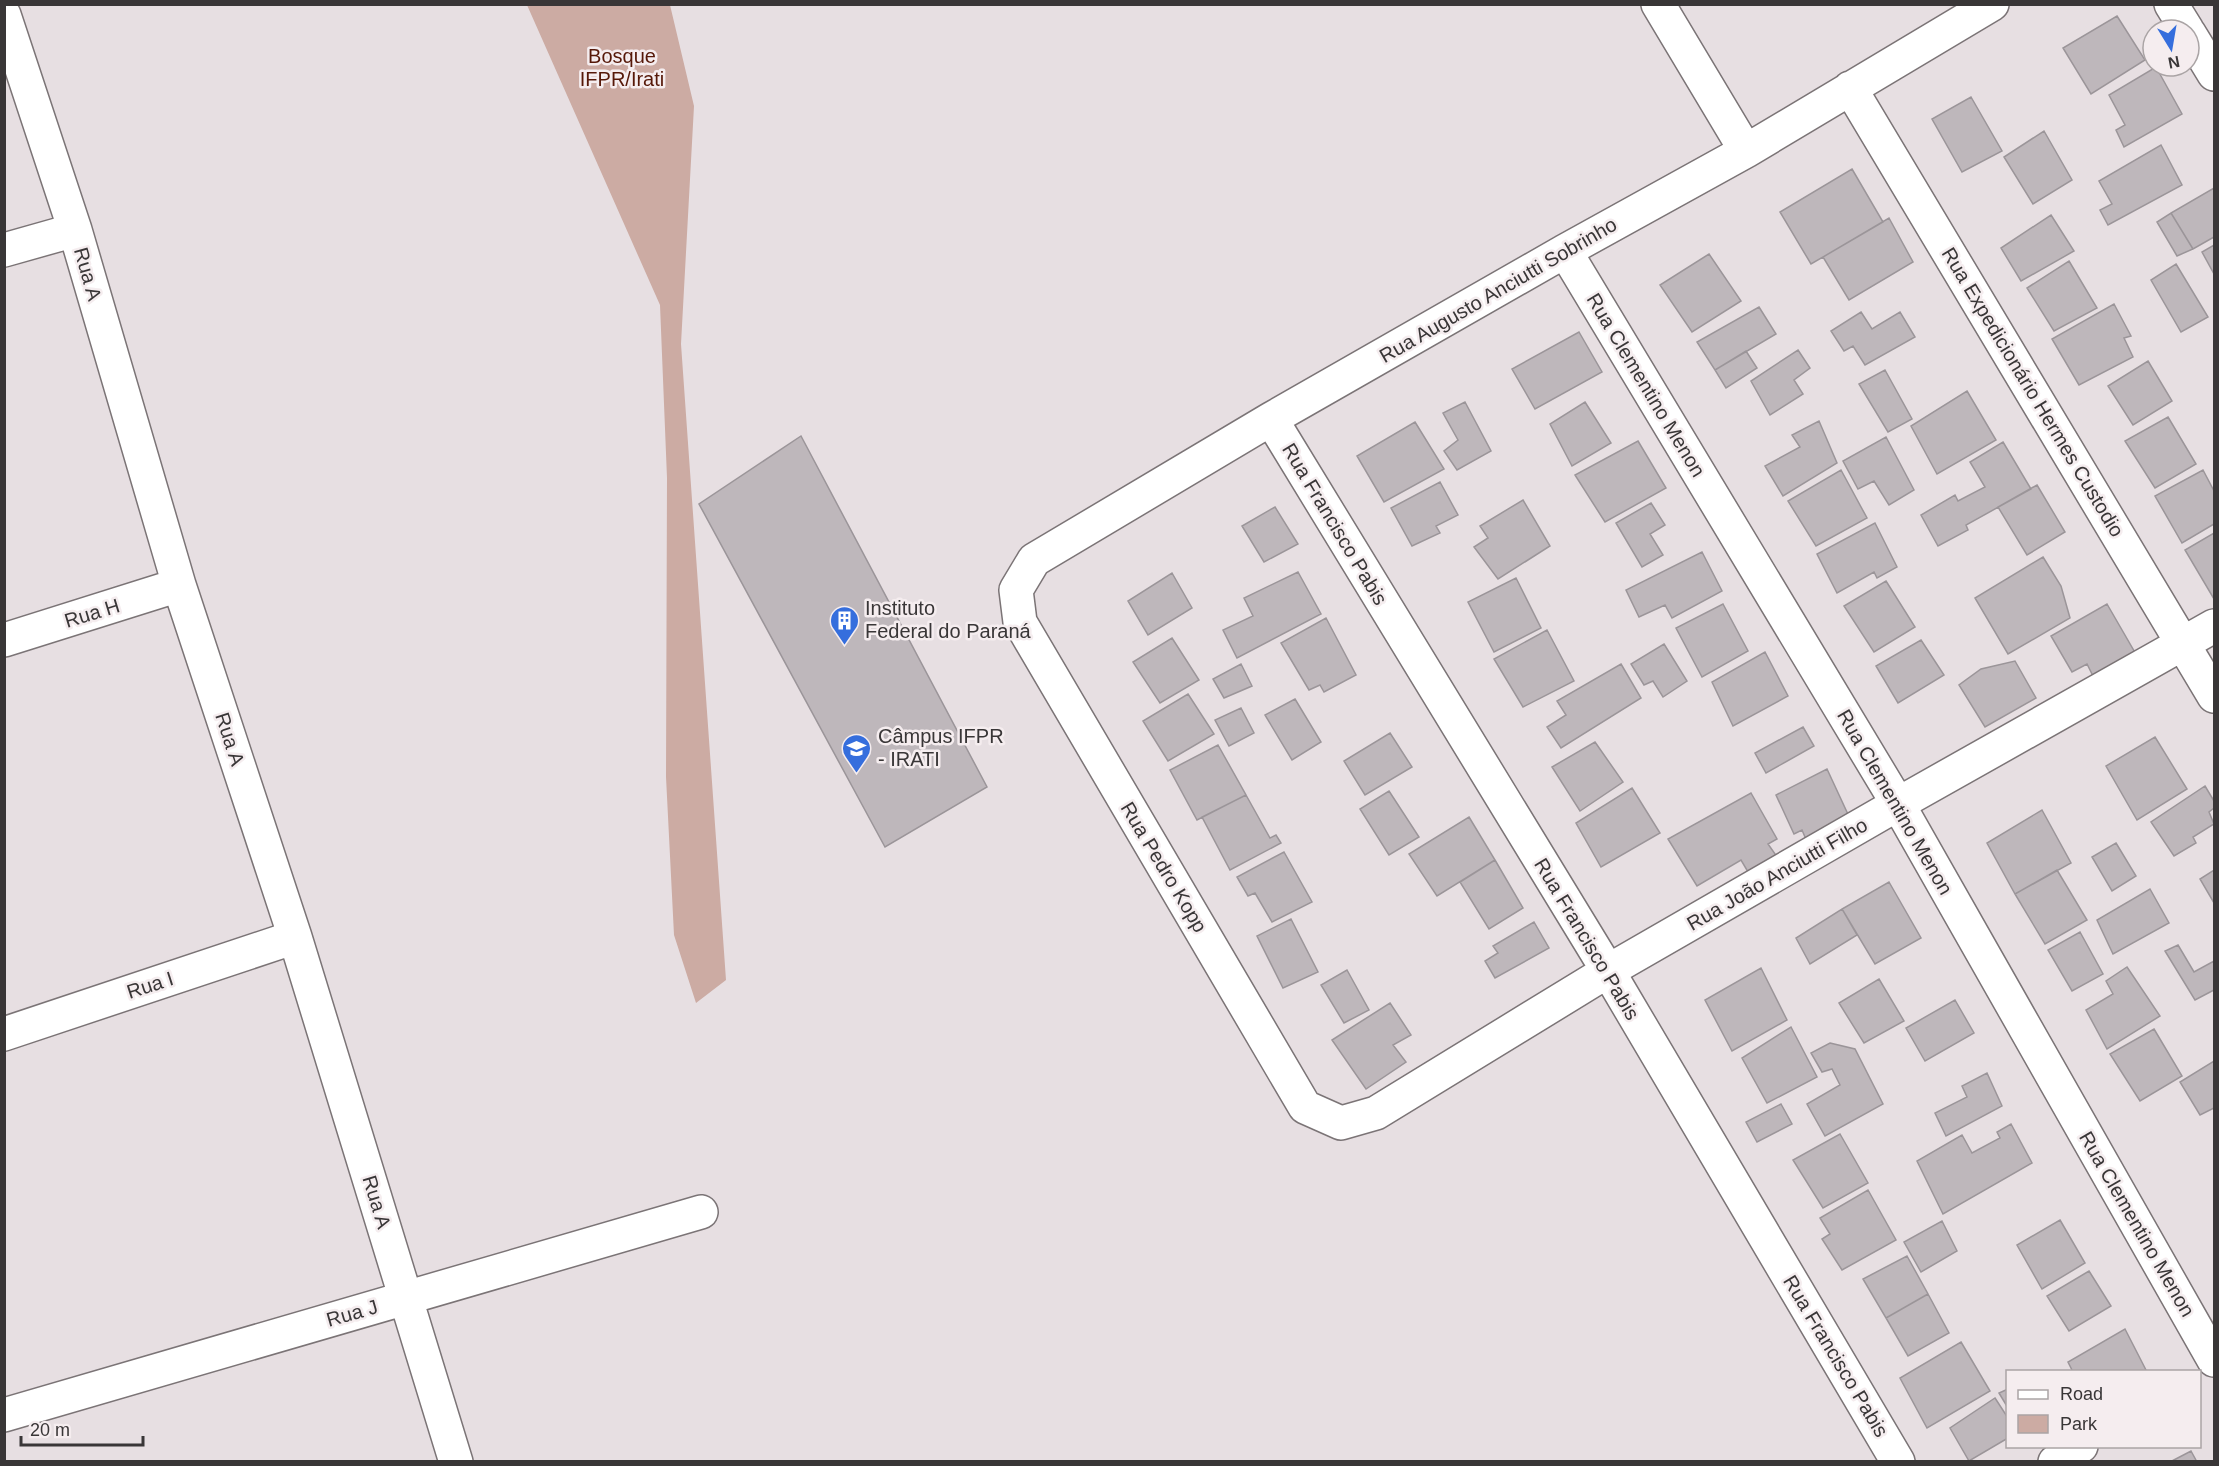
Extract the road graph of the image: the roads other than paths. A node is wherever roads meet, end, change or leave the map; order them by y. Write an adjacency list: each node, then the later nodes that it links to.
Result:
1 (1658, 4): 9 (street)
2 (1992, 4): 8 (street, Rua Augusto Anciutti Sobrinho)
3 (2171, 4): 5 (street)
4 (4, 15): 10 (street, Rua A)
5 (2180, 18)
6 (2201, 53): 7 (street)
7 (2214, 74)
8 (1850, 88): 9 (street, Rua Augusto Anciutti Sobrinho); 18 (street, Rua Expedicionário Hermes Custodio)
9 (1746, 151): 12 (street, Rua Augusto Anciutti Sobrinho)
10 (75, 230): 11 (street); 14 (street, Rua A)
11 (4, 250)
12 (1565, 251): 13 (street, Rua Augusto Anciutti Sobrinho); 20 (street, Rua Clementino Menon)
13 (1271, 419): 15 (street, Rua Augusto Anciutti Sobrinho); 22 (street, Rua Francisco Pabis)
14 (179, 585): 17 (street, Rua H); 21 (street, Rua A)
15 (1016, 590): 24 (street, Rua Pedro Kopp)
16 (2214, 626): 18 (street, Rua João Anciutti Filho)
17 (4, 640)
18 (2184, 643): 19 (street, Rua Expedicionário Hermes Custodio); 20 (street, Rua João Anciutti Filho)
19 (2214, 696)
20 (1898, 804): 22 (street, Rua João Anciutti Filho); 27 (street, Rua Clementino Menon)
21 (295, 937): 23 (street, Rua I); 26 (street, Rua A)
22 (1608, 971): 24 (street, Rua João Anciutti Filho); 31 (street, Rua Francisco Pabis)
23 (4, 1034)
24 (1341, 1122)
25 (701, 1212): 26 (street, Rua J)
26 (406, 1297): 28 (street, Rua J); 30 (street, Rua A)
27 (2214, 1360)
28 (4, 1415)
29 (2078, 1448): 32 (street)
30 (456, 1461)
31 (1898, 1461)
32 (2055, 1461)

